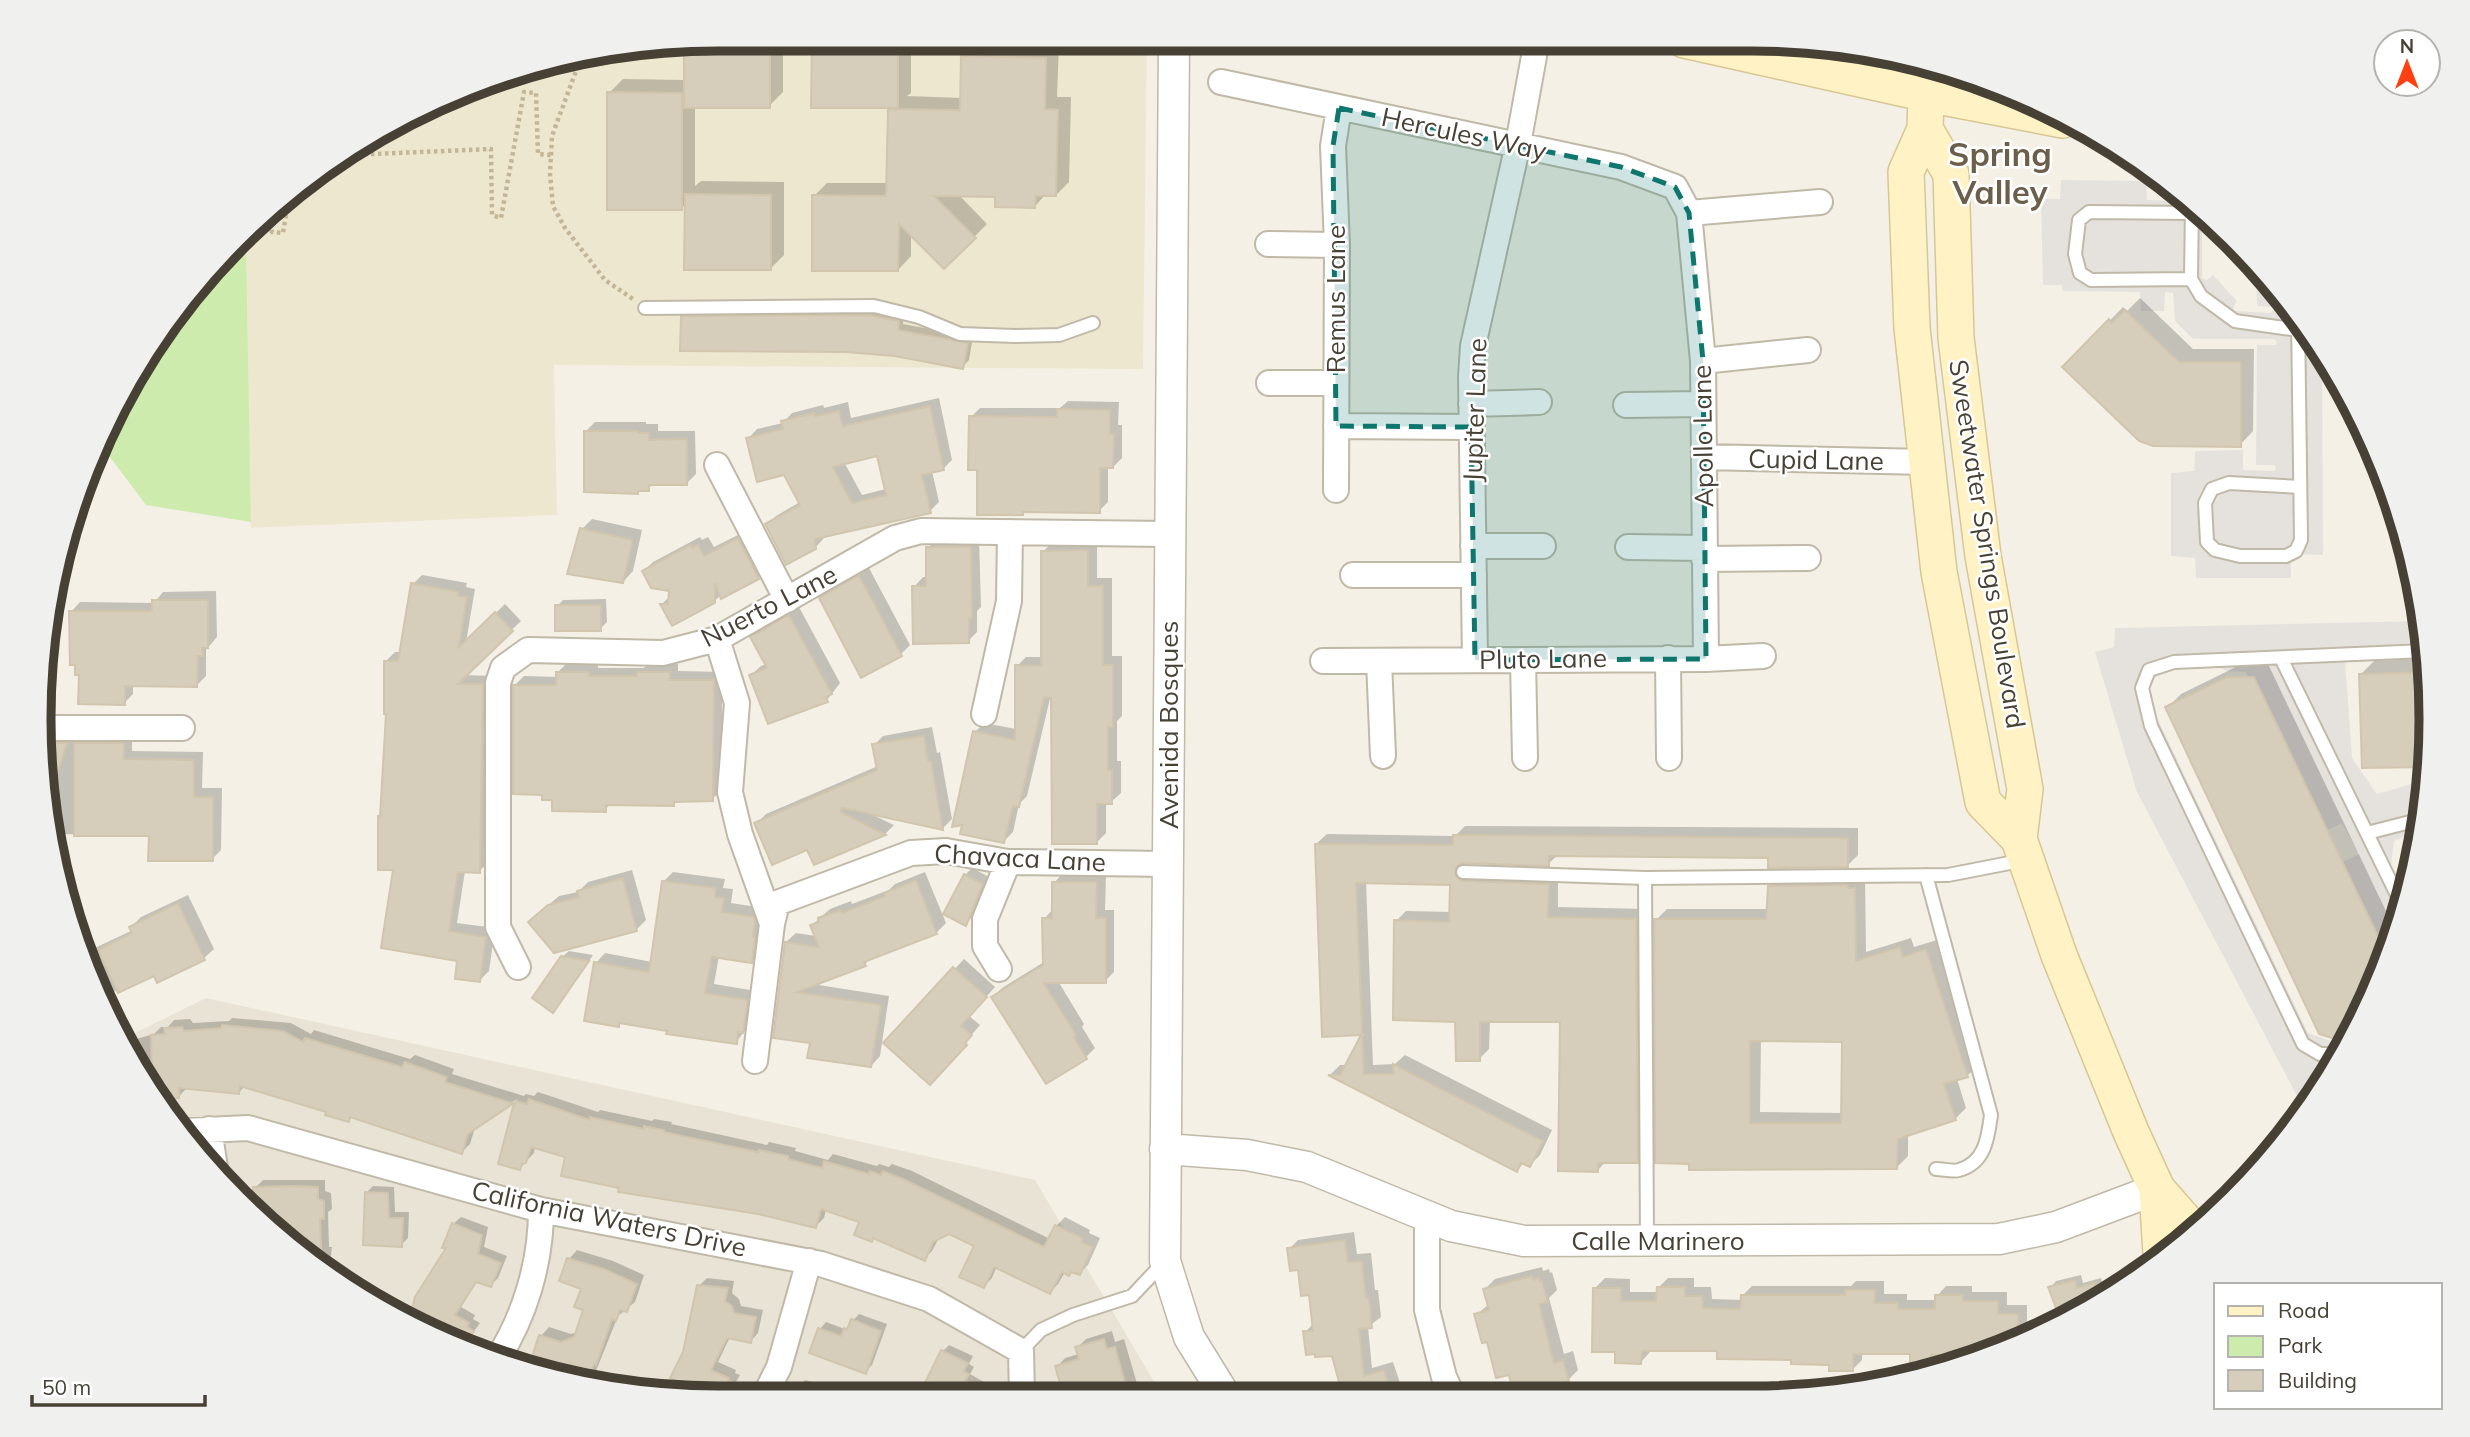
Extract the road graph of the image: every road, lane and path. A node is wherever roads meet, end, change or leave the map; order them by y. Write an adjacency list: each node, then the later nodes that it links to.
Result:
1 (1174, 51): 41 (street, Avenida Bosques)
2 (1535, 51): 10 (street, Jupiter Lane)
3 (1774, 52): 5 (main road)
4 (580, 66): 12 (path)
5 (1927, 80): 7 (main road); 9 (main road, Sweetwater Springs Boulevard)
6 (1221, 82): 8 (street, Hercules Way)
7 (2017, 106)
8 (1339, 108): 10 (street, Hercules Way); 20 (street, Remus Lane)
9 (1925, 129): 36 (main road, Sweetwater Springs Boulevard); 46 (main road, Sweetwater Springs Boulevard)
10 (1518, 144): 16 (street, Hercules Way); 33 (street, Jupiter Lane)
11 (362, 155): 12 (path)
12 (551, 155): 22 (path)
13 (1820, 202): 16 (street)
14 (287, 209): 18 (path)
15 (2183, 209): 21 (lane)
16 (1689, 213): 27 (street, Apollo Lane)
17 (2192, 216): 21 (lane)
18 (271, 223)
19 (1268, 244): 20 (street)
20 (1337, 245): 29 (street, Remus Lane)
21 (2191, 279): 24 (lane)
22 (645, 308): 23 (lane)
23 (1093, 323)
24 (2289, 324)
25 (2298, 336): 38 (lane)
26 (1808, 350): 27 (street)
27 (1703, 361): 31 (street, Apollo Lane)
28 (1269, 383): 29 (street)
29 (1336, 383): 34 (street, Remus Lane)
30 (1539, 402): 33 (street)
31 (1703, 404): 32 (street); 35 (street, Apollo Lane)
32 (1626, 405)
33 (1471, 415): 34 (street); 42 (street, Jupiter Lane)
34 (1336, 426): 39 (street, Remus Lane)
35 (1704, 457): 36 (street, Cupid Lane); 45 (street, Apollo Lane)
36 (1927, 462): 46 (main road); 69 (main road, Sweetwater Springs Boulevard)
37 (717, 465): 50 (street)
38 (2300, 487): 38 (lane)
39 (1336, 491)
40 (1010, 532): 41 (street, Nuerto Lane); 50 (street, Nuerto Lane); 61 (street)
41 (1170, 534): 71 (street, Avenida Bosques)
42 (1473, 546): 43 (street); 49 (street, Jupiter Lane)
43 (1543, 546)
44 (1628, 547): 45 (street)
45 (1704, 553): 47 (street); 56 (street, Apollo Lane)
46 (1983, 556): 69 (main road, Sweetwater Springs Boulevard)
47 (1808, 558)
48 (1353, 575): 49 (street)
49 (1474, 575): 57 (street, Jupiter Lane)
50 (787, 600): 51 (street, Nuerto Lane)
51 (717, 639): 76 (street); 77 (street, Nuerto Lane)
52 (2416, 651): 55 (lane)
53 (1763, 656): 56 (street, Pluto Lane)
54 (1668, 658): 56 (street, Pluto Lane); 58 (street, Pluto Lane); 66 (street)
55 (2281, 658): 68 (lane); 79 (lane)
56 (1706, 659)
57 (1475, 660): 58 (street, Pluto Lane); 59 (street, Pluto Lane)
58 (1523, 660): 65 (street)
59 (1379, 661): 60 (street, Pluto Lane); 64 (street)
60 (1324, 662)
61 (984, 713)
62 (51, 728): 63 (street)
63 (182, 728)
64 (1382, 756)
65 (1525, 758)
66 (1669, 758)
67 (2411, 822): 68 (lane)
68 (2367, 833): 75 (lane)
69 (2022, 849): 73 (lane); 84 (main road, Sweetwater Springs Boulevard)
70 (1008, 862): 71 (street, Chavaca Lane); 76 (street, Chavaca Lane); 78 (street)
71 (1168, 864): 82 (street, Avenida Bosques)
72 (1463, 872): 74 (lane)
73 (1926, 875): 74 (lane); 83 (lane)
74 (1646, 878): 88 (lane)
75 (2396, 892)
76 (772, 924): 80 (street)
77 (518, 967)
78 (999, 970)
79 (2329, 1054)
80 (755, 1061)
81 (197, 1130): 85 (street, California Waters Drive)
82 (1165, 1149): 86 (street, Calle Marinero); 91 (street, Avenida Bosques)
83 (1936, 1169)
84 (2157, 1189): 87 (main road, Sweetwater Springs Boulevard); 88 (street, Calle Marinero); 89 (main road, Sweetwater Springs Boulevard)
85 (541, 1210): 90 (street, California Waters Drive); 92 (street)
86 (1427, 1216): 88 (street, Calle Marinero); 97 (street)
87 (2188, 1224)
88 (1647, 1241)
89 (2161, 1246)
90 (809, 1261): 93 (street, California Waters Drive); 94 (street)
91 (1165, 1261): 93 (lane); 96 (street, Avenida Bosques)
92 (503, 1350)
93 (1021, 1351): 95 (street)
94 (770, 1386)
95 (1022, 1386)
96 (1219, 1386)
97 (1448, 1386)

